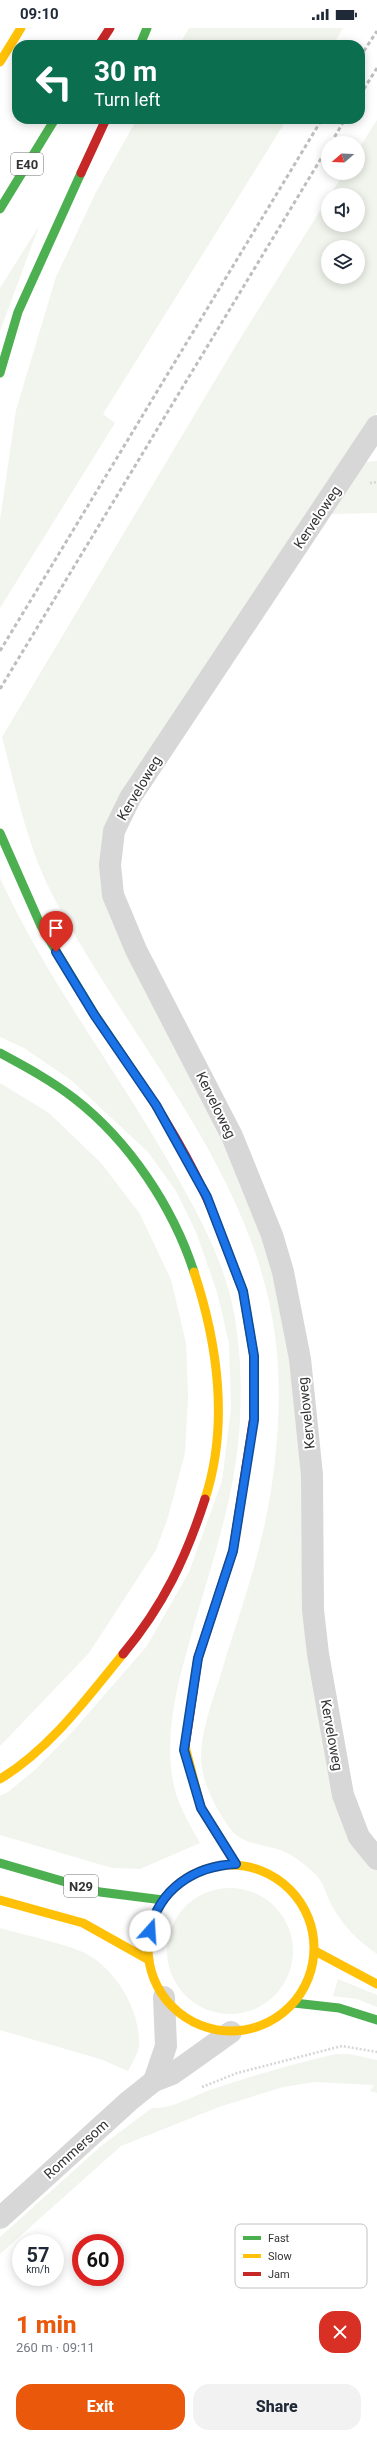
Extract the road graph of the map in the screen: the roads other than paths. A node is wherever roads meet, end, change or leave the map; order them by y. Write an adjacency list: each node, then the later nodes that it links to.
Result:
1 (21, 28): 4 (main road)
2 (110, 28): 5 (main road)
3 (148, 28): 6 (main road)
4 (14, 40)
5 (103, 40)
6 (142, 40)
7 (12, 43): 8 (main road)
8 (0, 62)
9 (51, 124): 11 (main road, E40)
10 (104, 124): 12 (main road)
11 (0, 209)
12 (0, 373)
13 (377, 426): 17 (street, Kerveloweg)
14 (0, 833): 19 (main road)
15 (0, 1053): 16 (main road)
16 (0, 1779)
17 (377, 1859)
18 (0, 1863): 21 (main road, N29)
19 (236, 1864): 21 (main road); 22 (main road)
20 (0, 1900): 23 (main road, N29)
21 (163, 1900): 23 (main road)
22 (315, 1951): 24 (main road); 26 (main road)
23 (149, 1960): 25 (main road)
24 (377, 1984)
25 (164, 1997): 28 (main road); 29 (street)
26 (294, 2003): 27 (main road); 28 (main road)
27 (377, 2020)
28 (231, 2032): 29 (street, Rommersom)
29 (154, 2082): 30 (street, Rommersom)
30 (0, 2218)

